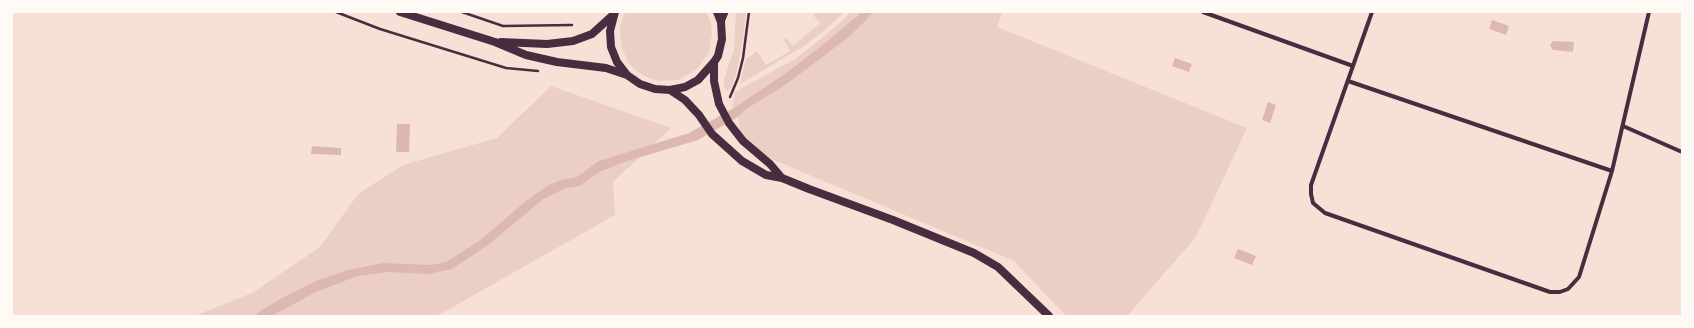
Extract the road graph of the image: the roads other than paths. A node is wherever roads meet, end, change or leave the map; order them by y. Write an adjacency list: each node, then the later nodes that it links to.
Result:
1 (400, 12): 9 (main road)
2 (717, 12): 8 (main road)
3 (724, 12): 8 (street)
4 (1204, 12): 11 (street)
5 (1372, 12): 11 (street)
6 (1649, 12): 15 (street)
7 (614, 13): 9 (main road); 12 (main road)
8 (721, 22): 10 (main road)
9 (495, 42): 12 (main road)
10 (714, 62): 14 (main road); 18 (main road)
11 (1353, 66): 13 (street)
12 (627, 75): 14 (main road)
13 (1348, 80): 17 (street); 17 (street)
14 (670, 90): 18 (main road)
15 (1623, 126): 16 (street); 17 (street)
16 (1682, 152)
17 (1612, 171)
18 (782, 178): 19 (main road)
19 (1048, 316)

